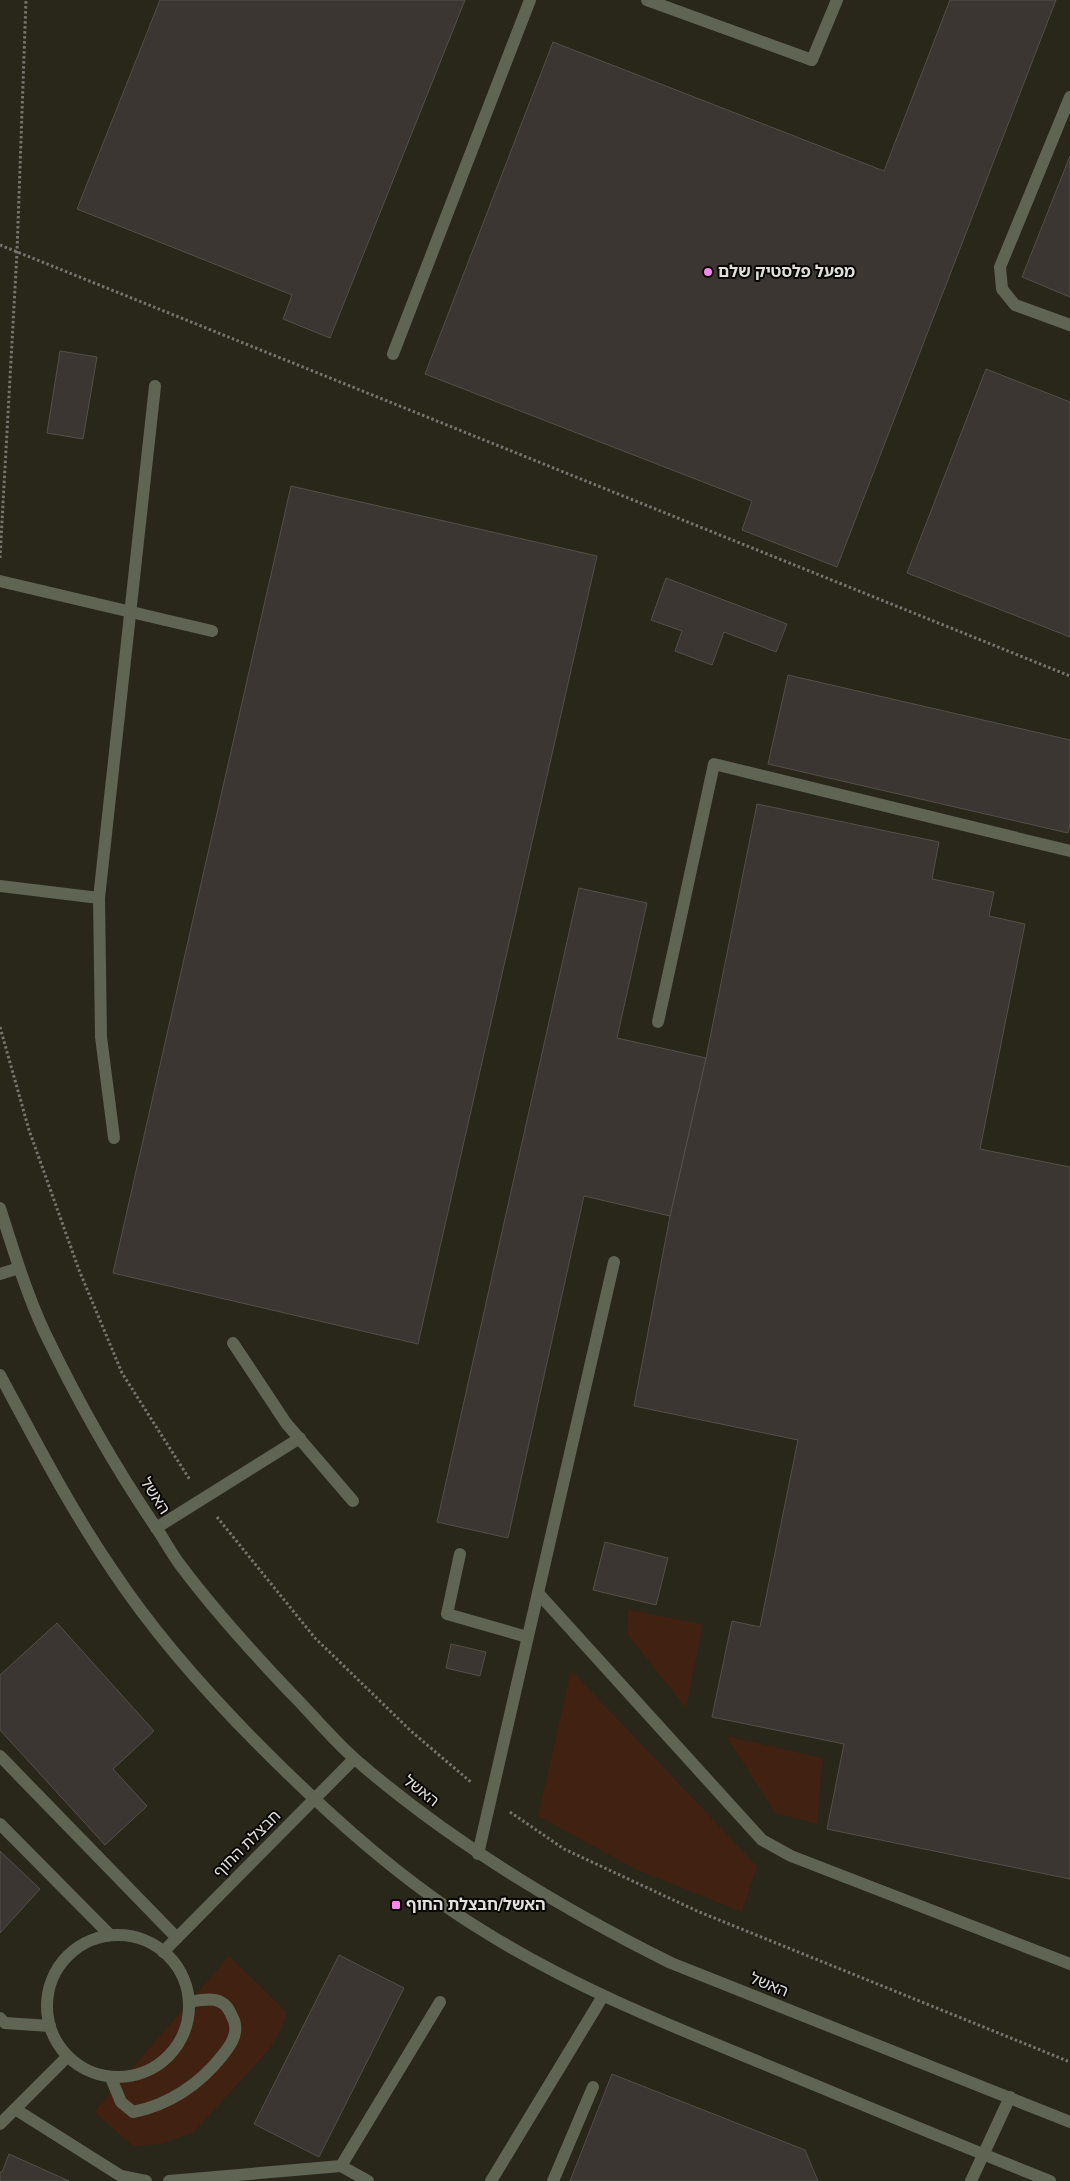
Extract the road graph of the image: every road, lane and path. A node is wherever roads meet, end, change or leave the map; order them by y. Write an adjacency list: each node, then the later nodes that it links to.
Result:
1 (26, 0): 7 (path)
2 (530, 0): 9 (street)
3 (647, 0): 4 (street)
4 (837, 0)
5 (1070, 97): 8 (street)
6 (0, 245): 7 (path)
7 (17, 252): 11 (path); 15 (path)
8 (1070, 325)
9 (393, 354)
10 (155, 386): 13 (street)
11 (0, 564)
12 (0, 581): 13 (street)
13 (130, 612): 14 (street); 18 (street)
14 (212, 631)
15 (1070, 676)
16 (1070, 851): 19 (street)
17 (0, 886): 18 (street)
18 (99, 898): 21 (street)
19 (658, 1022)
20 (0, 1027): 29 (path)
21 (114, 1138)
22 (0, 1208): 24 (street, האשל)
23 (614, 1262): 33 (street)
24 (19, 1268): 25 (street); 31 (street, האשל)
25 (0, 1274)
26 (232, 1343): 28 (street)
27 (0, 1375): 38 (street)
28 (300, 1438): 29 (street); 30 (street)
29 (202, 1499): 31 (street); 37 (path)
30 (353, 1501)
31 (156, 1528): 36 (street, האשל)
32 (460, 1554): 34 (street)
33 (538, 1593): 34 (street); 44 (street)
34 (528, 1637): 37 (street)
35 (0, 1756): 42 (street)
36 (354, 1759): 38 (street, חבצלת החוף); 40 (street, האשל)
37 (490, 1798): 40 (street); 51 (path)
38 (314, 1800): 42 (street, חבצלת החוף); 45 (street)
39 (0, 1824): 41 (street)
40 (478, 1854): 54 (street, האשל)
41 (110, 1935): 43 (street); 49 (street)
42 (177, 1938): 43 (street, חבצלת החוף)
43 (163, 1952): 46 (street)
44 (1070, 1964)
45 (603, 1996): 58 (street); 63 (street)
46 (189, 2002): 52 (street); 52 (street)
47 (440, 2002): 59 (street)
48 (0, 2018): 49 (street)
49 (50, 2026): 50 (street)
50 (67, 2057): 52 (street); 55 (street)
51 (1070, 2062)
52 (111, 2078)
53 (593, 2087): 64 (street)
54 (1010, 2098): 56 (street, האשל); 58 (street)
55 (15, 2109): 57 (street); 60 (street)
56 (1070, 2122)
57 (0, 2124)
58 (983, 2155): 65 (street); 66 (street)
59 (341, 2166): 61 (street); 62 (street)
60 (146, 2181)
61 (169, 2181)
62 (368, 2181)
63 (491, 2181)
64 (553, 2181)
65 (971, 2181)
66 (1050, 2181)

